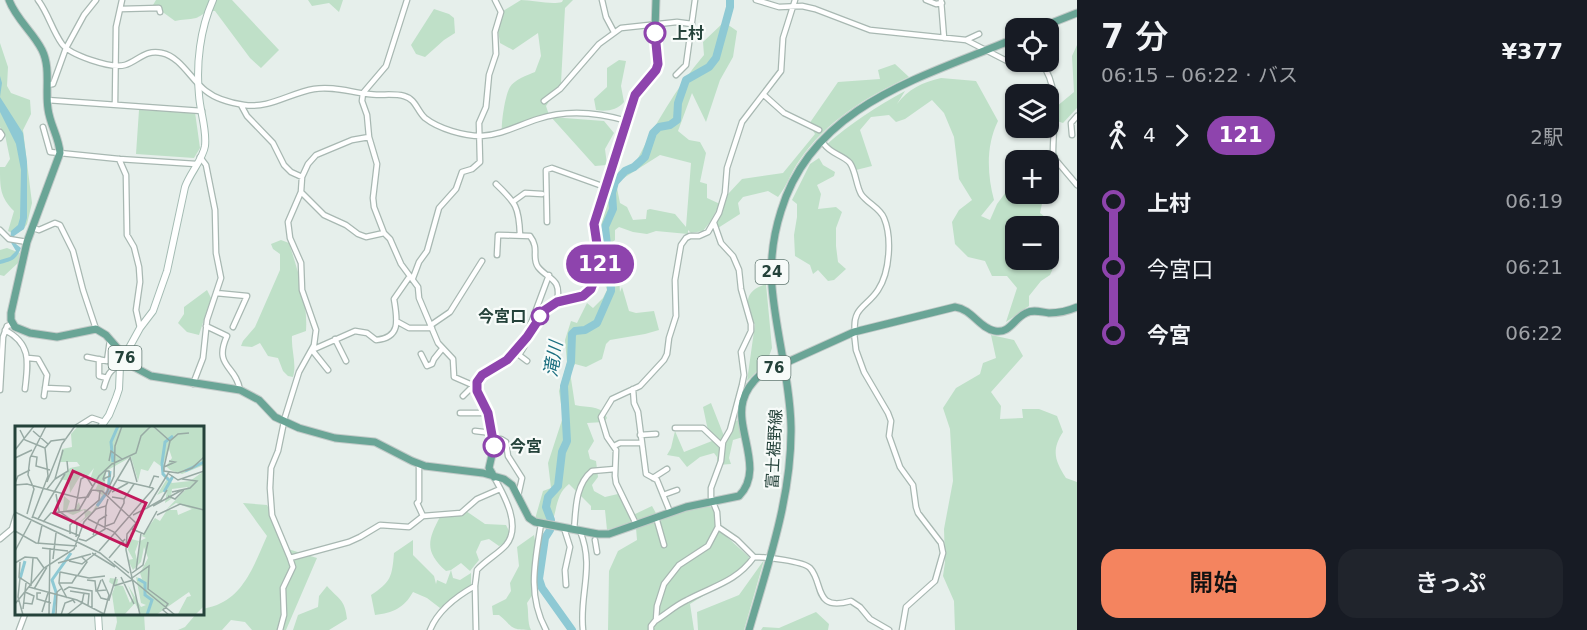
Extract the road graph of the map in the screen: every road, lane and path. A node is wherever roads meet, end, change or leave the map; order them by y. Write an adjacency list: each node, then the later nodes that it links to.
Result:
1 (9, 0): 34 (main road)
2 (38, 0): 27 (street)
3 (96, 0): 27 (street)
4 (122, 0): 16 (street)
5 (213, 0): 33 (street)
6 (407, 0): 35 (street)
7 (495, 0): 48 (street)
8 (602, 0): 22 (street)
9 (656, 0): 20 (main road)
10 (695, 0): 21 (street)
11 (756, 0): 15 (street)
12 (795, 0): 15 (street)
13 (927, 0): 14 (street)
14 (942, 1): 24 (street)
15 (792, 7): 24 (street); 36 (street)
16 (121, 9): 17 (street); 30 (street)
17 (160, 12)
18 (1077, 13): 19 (main road)
19 (1059, 20)
20 (655, 24): 21 (street); 22 (street); 43 (main road)
21 (692, 24): 32 (street)
22 (614, 32): 38 (street)
23 (979, 34): 25 (street)
24 (944, 38): 25 (street)
25 (966, 40): 28 (street)
26 (1005, 42): 28 (main road, 富士裾野線 / 24)
27 (66, 48): 30 (street); 34 (street)
28 (986, 50): 29 (street); 99 (main road, 富士裾野線 / 24)
29 (1005, 61)
30 (114, 66): 33 (street); 39 (street)
31 (1046, 72): 58 (street)
32 (676, 75)
33 (199, 84): 40 (street); 41 (street)
34 (47, 85): 37 (main road)
35 (363, 93): 40 (street); 48 (street); 49 (street)
36 (764, 95): 45 (street); 64 (street)
37 (47, 100): 39 (street); 52 (main road)
38 (544, 101)
39 (115, 104): 41 (street)
40 (241, 105): 56 (street)
41 (201, 111): 53 (street)
42 (1077, 116): 47 (street)
43 (627, 121): 48 (street); 59 (main road)
44 (43, 127): 52 (street)
45 (819, 130)
46 (0, 132): 50 (street)
47 (1072, 135)
48 (478, 136): 73 (street)
49 (369, 137): 56 (street); 67 (street)
50 (0, 138)
51 (824, 144): 85 (street)
52 (60, 153): 54 (street); 65 (main road)
53 (200, 157): 55 (street); 74 (street)
54 (119, 159): 55 (street); 82 (street)
55 (196, 164): 82 (street)
56 (303, 177): 60 (street)
57 (496, 184): 62 (street)
58 (1077, 185)
59 (605, 187): 63 (street); 75 (main road)
60 (301, 192): 67 (street); 91 (street)
61 (542, 194): 62 (street)
62 (514, 201): 68 (street)
63 (547, 222)
64 (713, 222): 109 (street); 126 (street)
65 (33, 228): 69 (main road); 83 (street)
66 (0, 230): 69 (street)
67 (384, 233): 73 (street)
68 (520, 235): 70 (street); 72 (street)
69 (27, 242): 78 (main road)
70 (496, 255)
71 (482, 261): 81 (street)
72 (549, 274): 75 (street); 88 (street)
73 (412, 277): 77 (street); 81 (street)
74 (216, 293): 79 (street); 80 (street)
75 (557, 302): 88 (main road)
76 (1077, 307): 85 (main road, 76)
77 (398, 322): 81 (street); 87 (street)
78 (13, 324): 83 (main road, 76); 84 (street)
79 (206, 326): 103 (street); 111 (street)
80 (233, 327)
81 (432, 327): 90 (street)
82 (140, 328): 94 (street)
83 (96, 329): 89 (main road, 76)
84 (5, 330): 86 (street); 95 (street)
85 (855, 332): 99 (main road, 76); 170 (street)
86 (2, 336): 110 (street)
87 (335, 339): 91 (street); 97 (street)
88 (525, 339): 98 (street); 108 (main road)
89 (110, 340): 94 (main road, 76); 96 (street)
90 (442, 349): 92 (street); 108 (street)
91 (312, 350): 101 (street); 116 (street)
92 (421, 354)
93 (87, 357): 96 (street)
94 (124, 357): 100 (street); 103 (main road, 76)
95 (28, 358): 105 (street); 106 (street)
96 (99, 359): 102 (street)
97 (346, 361)
98 (527, 361)
99 (783, 364): 138 (main road, 76); 154 (main road, 富士裾野線 / 24)
100 (120, 366): 102 (street); 117 (street)
101 (328, 370)
102 (107, 378): 104 (street)
103 (192, 384): 111 (main road, 76)
104 (104, 387)
105 (25, 388)
106 (45, 388): 107 (street); 112 (street)
107 (68, 388)
108 (477, 388): 113 (street); 115 (main road)
109 (633, 389): 122 (street); 125 (street)
110 (0, 390)
111 (240, 390): 116 (main road, 76)
112 (44, 396)
113 (463, 396)
114 (460, 413): 115 (street)
115 (488, 413): 123 (main road)
116 (284, 422): 127 (main road, 76); 153 (street)
117 (102, 425): 118 (street)
118 (79, 426)
119 (675, 428): 126 (street)
120 (475, 431): 123 (street)
121 (656, 434): 122 (street)
122 (640, 435): 124 (street)
123 (492, 436): 130 (main road); 137 (street)
124 (641, 443): 125 (street); 131 (street)
125 (614, 446): 128 (street)
126 (722, 446): 133 (street)
127 (419, 464): 130 (main road, 76); 140 (street)
128 (615, 469): 144 (street); 147 (street)
129 (667, 469): 131 (street)
130 (495, 477): 134 (street); 137 (main road, 76)
131 (653, 478): 136 (street)
132 (721, 483): 133 (street)
133 (711, 488): 138 (street)
134 (500, 489): 140 (street); 156 (street)
135 (677, 490): 136 (street)
136 (663, 495): 139 (street)
137 (518, 497): 143 (main road, 76)
138 (713, 501): 139 (main road, 76); 145 (street)
139 (670, 512): 141 (main road, 76)
140 (423, 516): 153 (street)
141 (656, 517): 144 (main road, 76); 150 (street)
142 (15, 519): 148 (street)
143 (544, 524): 146 (main road, 76); 165 (street)
144 (636, 524): 147 (main road, 76)
145 (718, 527): 152 (street); 159 (street)
146 (563, 528): 147 (main road, 76); 155 (street)
147 (577, 530): 166 (street)
148 (0, 539)
149 (595, 540): 151 (street)
150 (664, 545)
151 (597, 552)
152 (754, 557): 154 (street); 159 (street)
153 (291, 558): 162 (street)
154 (769, 558): 168 (main road, 富士裾野線 / 24); 169 (street)
155 (566, 585)
156 (475, 586): 163 (street); 164 (street)
157 (25, 615): 160 (street)
158 (98, 615): 161 (street)
159 (656, 620): 167 (street)
160 (19, 630)
161 (99, 630)
162 (280, 630)
163 (430, 630)
164 (476, 630)
165 (546, 630)
166 (583, 630)
167 (651, 630)
168 (749, 630)
169 (890, 630)
170 (902, 630)

